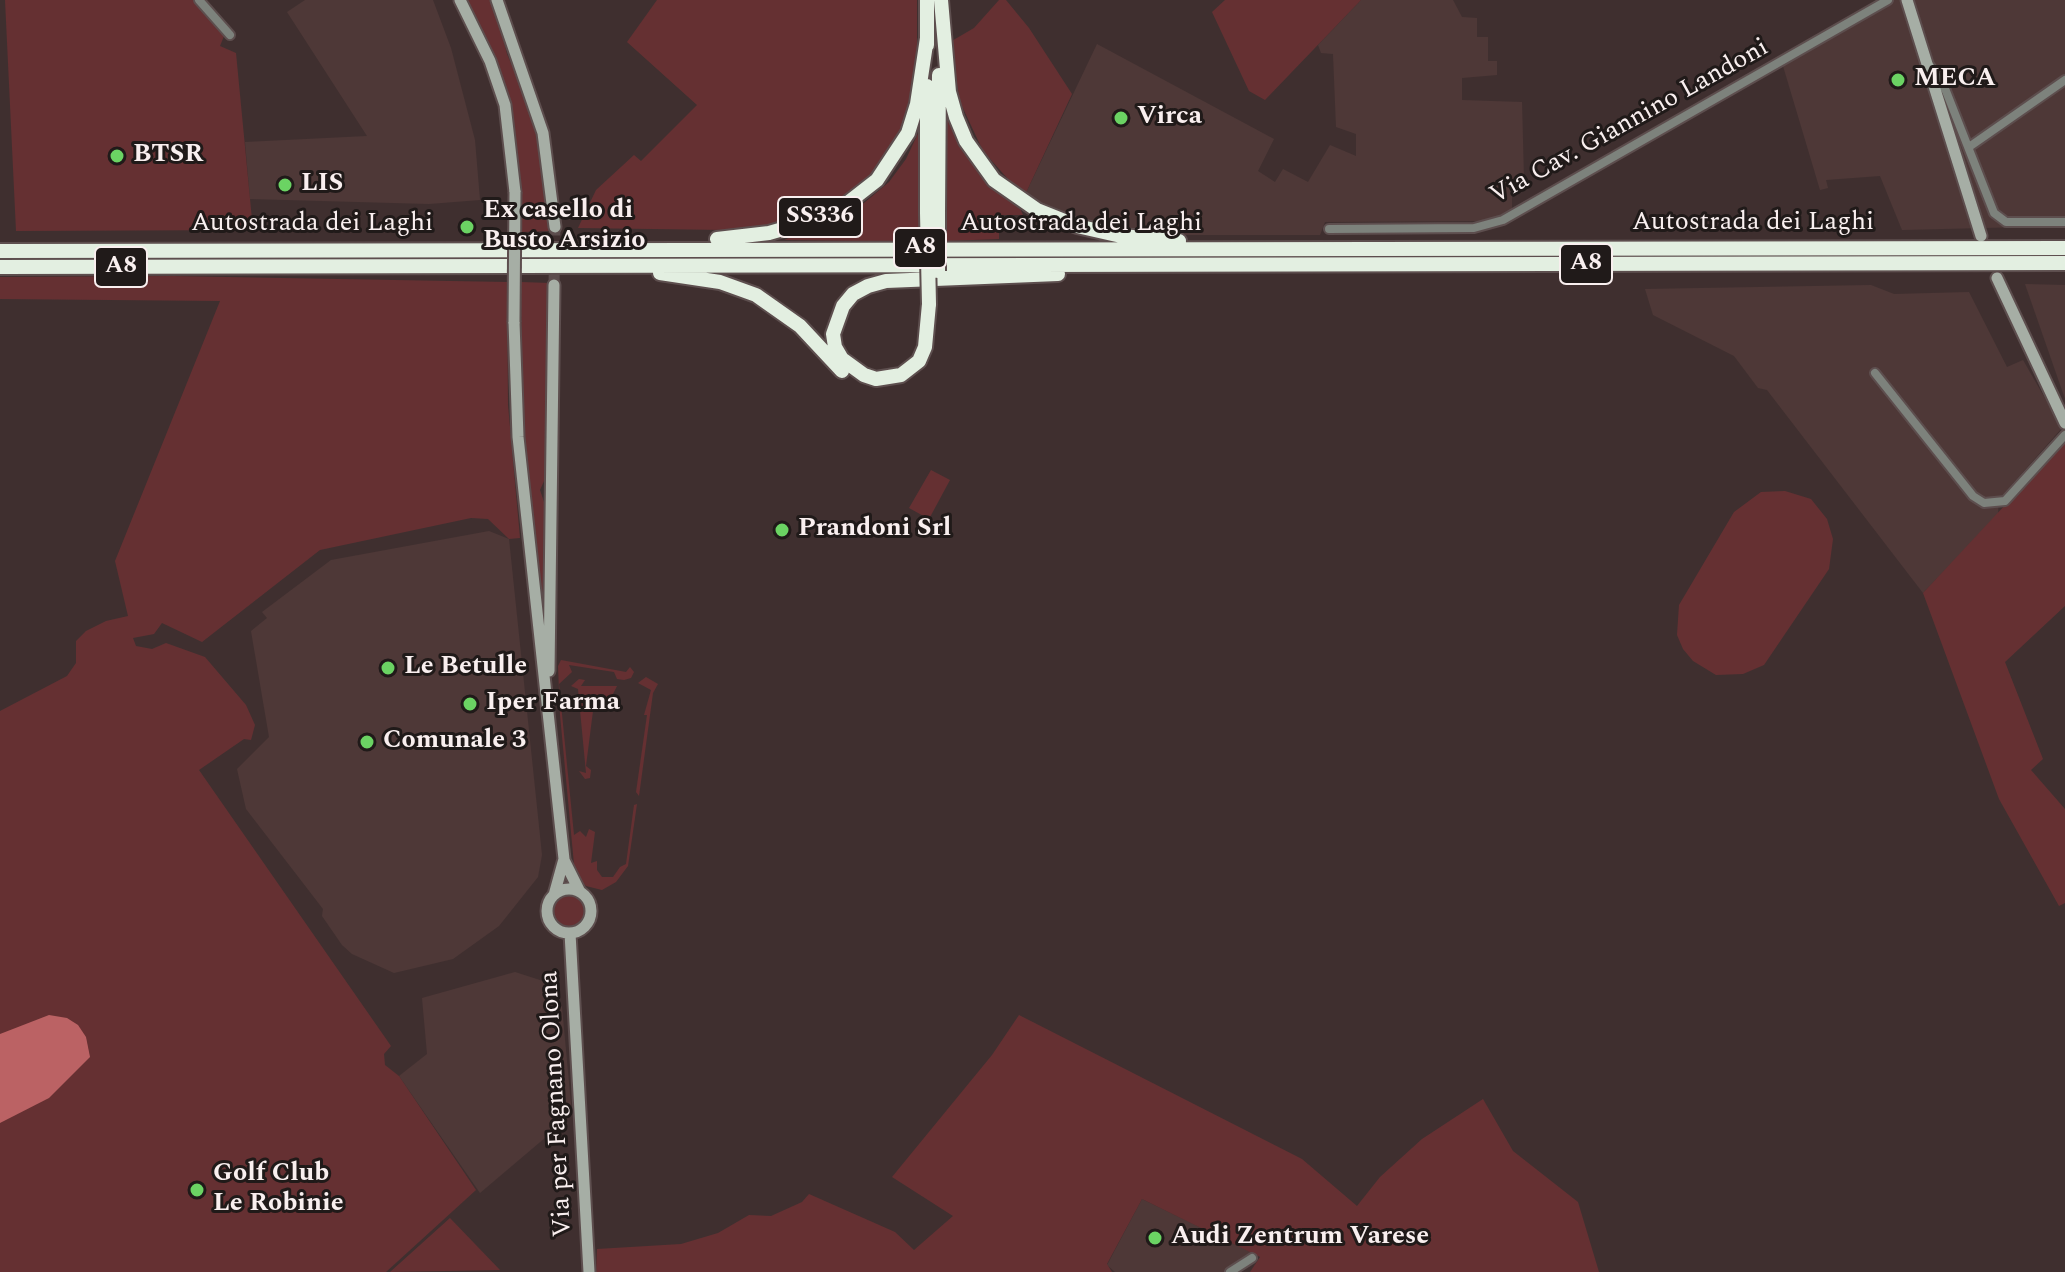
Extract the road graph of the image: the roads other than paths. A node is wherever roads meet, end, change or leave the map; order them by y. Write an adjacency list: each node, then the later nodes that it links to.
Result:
1 (199, 0): 8 (street)
2 (460, 0): 32 (main road, bridge)
3 (497, 0): 15 (main road)
4 (927, 0): 9 (highway)
5 (941, 0): 13 (highway); 20 (highway)
6 (1888, 0): 16 (street, Via Cav. Giannino Landoni)
7 (1908, 0): 10 (main road)
8 (230, 35)
9 (927, 38): 13 (highway); 18 (highway, SS336)
10 (1928, 63): 12 (street); 17 (main road)
11 (2065, 80): 12 (street)
12 (1969, 147): 14 (street)
13 (932, 214): 28 (highway, bridge)
14 (2065, 222)
15 (555, 227)
16 (1329, 229)
17 (1981, 236)
18 (601, 248): 20 (highway, Autostrada dei Laghi / A8); 21 (highway, Autostrada dei Laghi / A8)
19 (2065, 248): 20 (highway, Autostrada dei Laghi / A8)
20 (1239, 249)
21 (0, 251)
22 (2065, 263): 23 (highway, Autostrada dei Laghi / A8)
23 (1106, 265): 24 (highway, Autostrada dei Laghi / A8); 28 (highway)
24 (603, 266): 25 (highway, Autostrada dei Laghi / A8); 28 (highway)
25 (0, 267)
26 (1997, 278): 30 (main road)
27 (554, 285): 32 (main road)
28 (934, 304)
29 (1875, 373): 31 (street)
30 (2065, 423)
31 (2065, 435)
32 (549, 708): 33 (main road, Via per Fagnano Olona)
33 (564, 859): 34 (main road, Via per Fagnano Olona); 35 (main road, Via per Fagnano Olona)
34 (580, 892): 35 (main road); 36 (main road, Via per Fagnano Olona)
35 (554, 895): 36 (main road, Via per Fagnano Olona)
36 (570, 933): 38 (main road, Via per Fagnano Olona)
37 (1252, 1258): 39 (street)
38 (589, 1272)
39 (1230, 1272)

